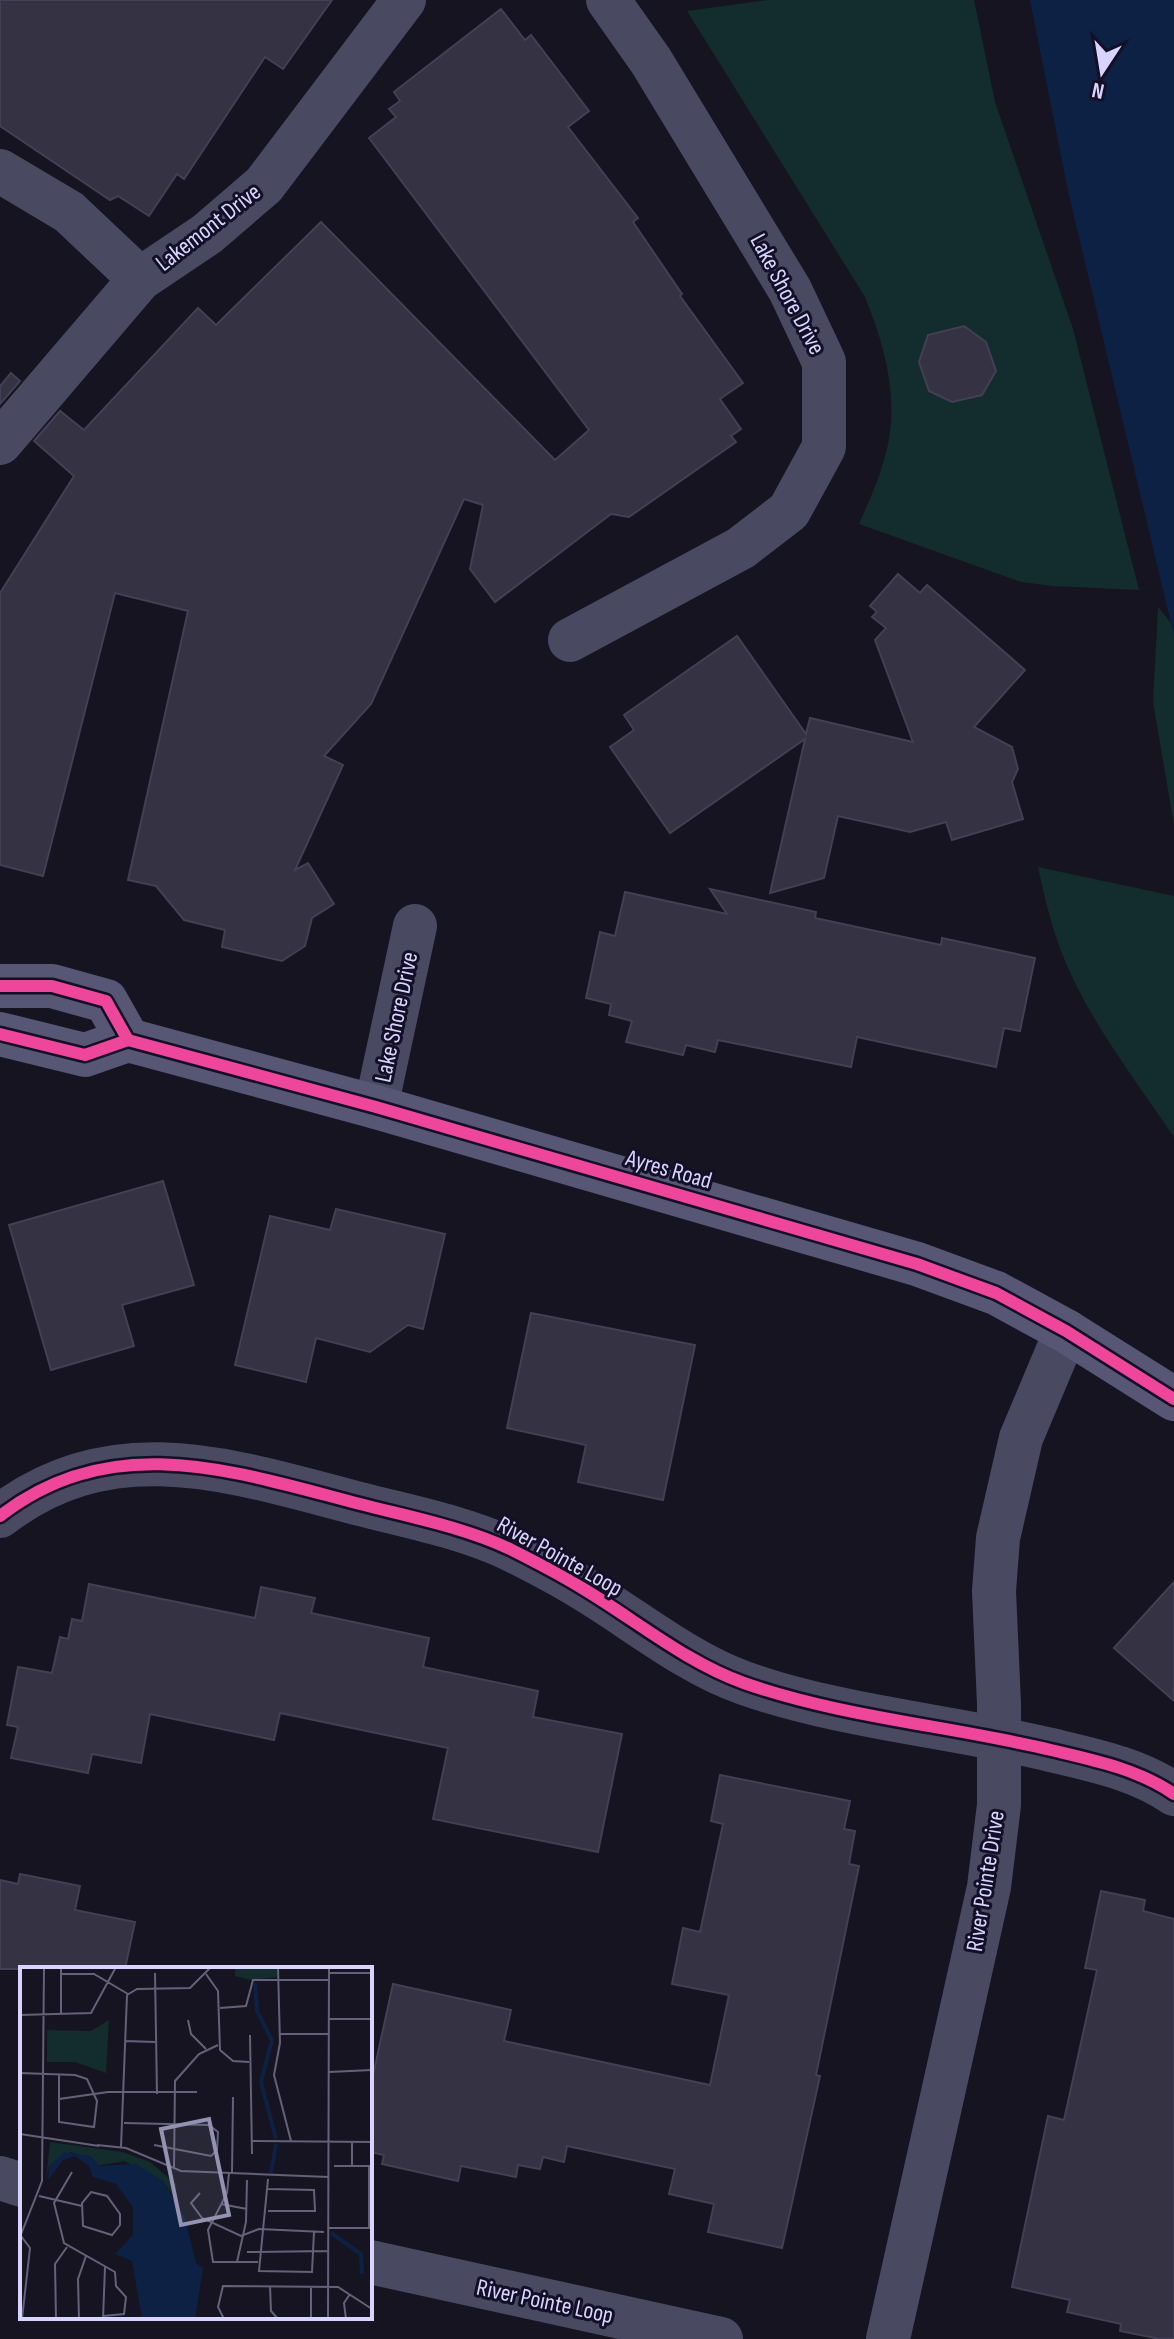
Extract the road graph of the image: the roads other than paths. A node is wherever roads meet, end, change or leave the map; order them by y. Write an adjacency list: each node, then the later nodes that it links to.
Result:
1 (404, 0): 6 (street, Lakemont Drive)
2 (608, 0): 4 (street, Lake Shore Drive)
3 (635, 0): 4 (street)
4 (651, 61): 8 (street, Lake Shore Drive)
5 (0, 171): 6 (street)
6 (140, 279): 7 (street, Lakemont Drive)
7 (0, 443)
8 (570, 640)
9 (415, 926): 13 (street, Lake Shore Drive)
10 (0, 986): 12 (street)
11 (0, 1034): 12 (street)
12 (128, 1040): 13 (street, Ayres Road)
13 (376, 1107): 14 (street, Ayres Road)
14 (1066, 1331): 15 (street, Ayres Road); 17 (street, River Pointe Drive)
15 (1174, 1399)
16 (0, 1516): 17 (street, River Pointe Loop)
17 (999, 1738): 18 (street, River Pointe Loop); 23 (street, River Pointe Drive)
18 (1174, 1794)
19 (0, 2178): 20 (street)
20 (20, 2184)
21 (372, 2262): 22 (street, River Pointe Loop)
22 (721, 2339)
23 (888, 2339)

